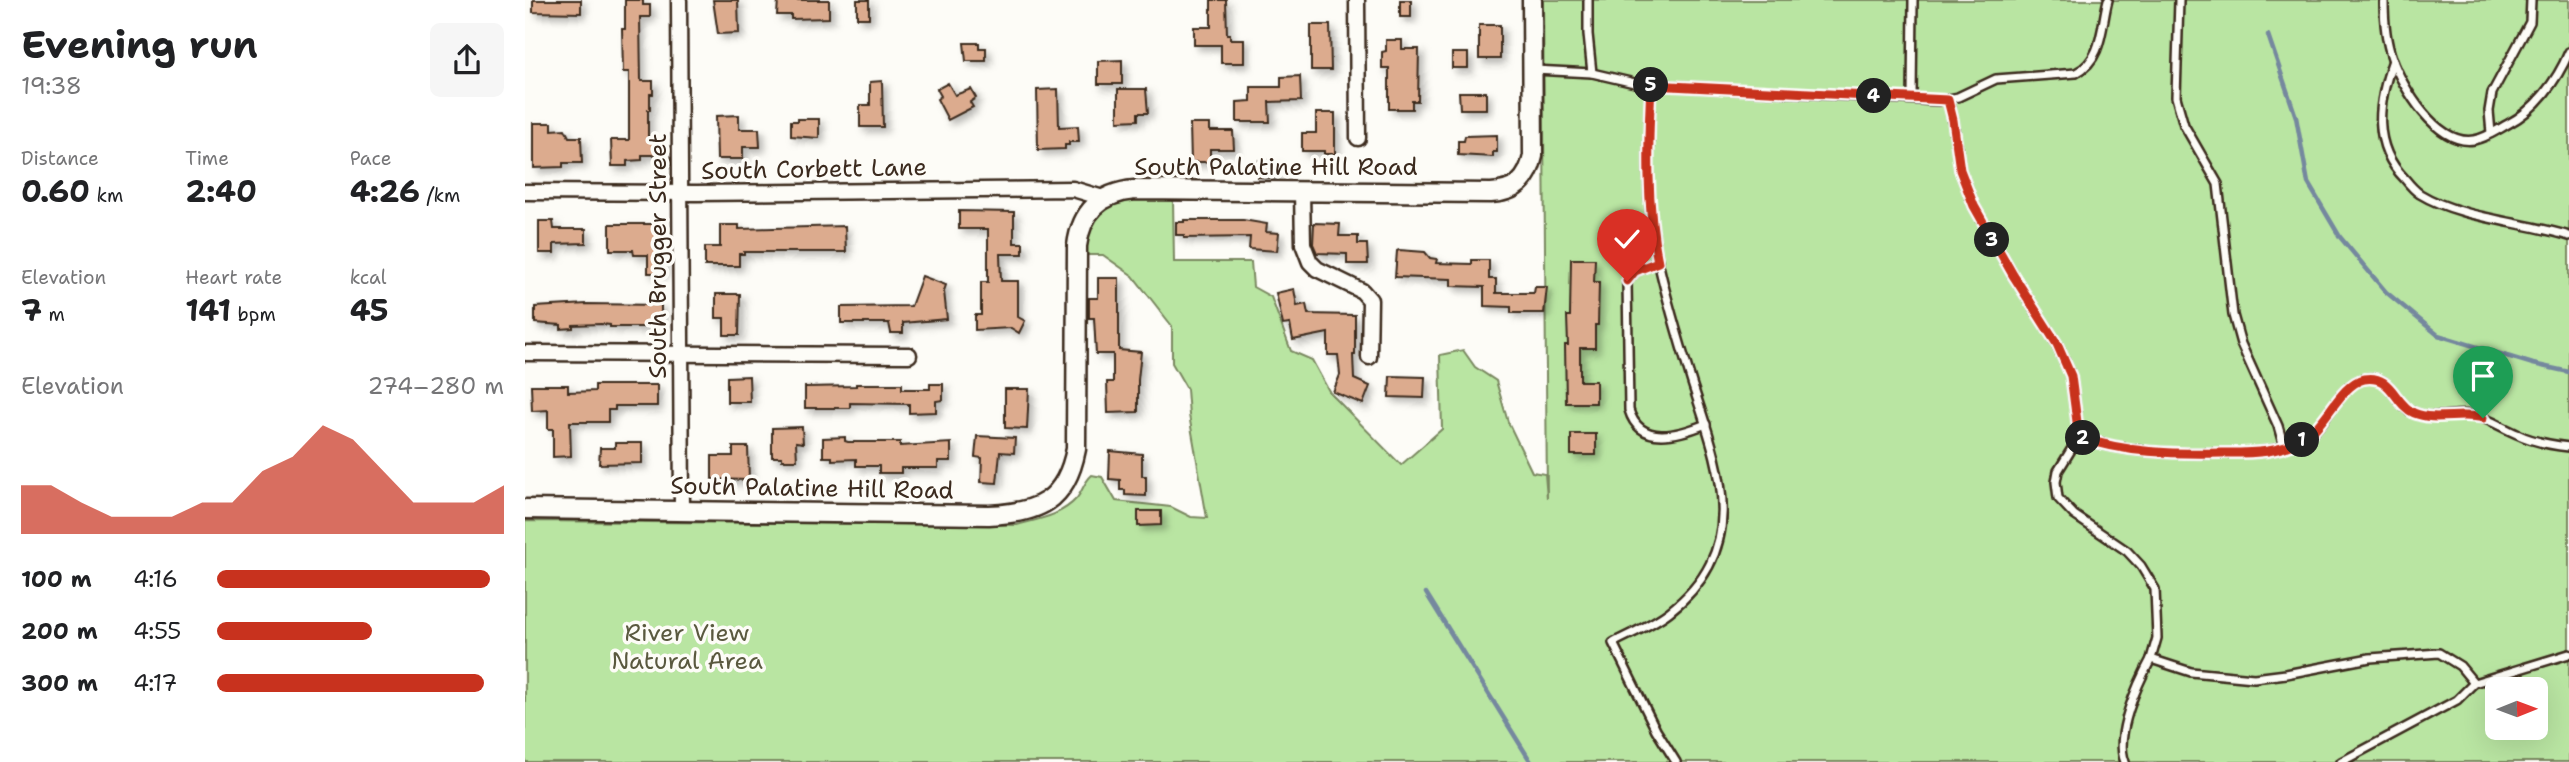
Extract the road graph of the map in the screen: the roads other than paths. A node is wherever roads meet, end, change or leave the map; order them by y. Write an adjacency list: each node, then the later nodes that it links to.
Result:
1 (679, 0): 21 (street, South Brugger Street)
2 (1357, 0): 18 (street)
3 (1532, 0): 12 (street, South Palatine Hill Road)
4 (1588, 0): 13 (lane)
5 (1913, 0): 15 (lane)
6 (2108, 0): 16 (lane)
7 (2179, 0): 31 (lane)
8 (2384, 0): 11 (lane)
9 (2531, 0): 17 (lane)
10 (2569, 52): 17 (lane)
11 (2392, 60): 17 (lane); 23 (lane)
12 (1532, 70): 13 (lane); 20 (street, South Palatine Hill Road)
13 (1593, 72): 14 (lane)
14 (1651, 85): 15 (lane); 24 (lane)
15 (1912, 98): 16 (lane)
16 (1948, 100): 30 (lane)
17 (2491, 133)
18 (1358, 138)
19 (525, 192): 21 (street, South Corbett Lane)
20 (1303, 192): 22 (street, South Palatine Hill Road); 28 (street)
21 (680, 193): 22 (street, South Corbett Lane); 27 (street, South Brugger Street)
22 (1103, 198): 34 (street, South Palatine Hill Road)
23 (2569, 236)
24 (1658, 262): 29 (lane); 29 (lane)
25 (526, 353): 27 (street)
26 (909, 355): 27 (street)
27 (681, 356): 34 (street, South Brugger Street)
28 (1369, 357)
29 (1706, 424): 38 (lane)
30 (2079, 437): 31 (lane); 36 (lane)
31 (2284, 447): 32 (lane)
32 (2569, 447)
33 (525, 509): 34 (street, South Palatine Hill Road)
34 (682, 511)
35 (2569, 654): 37 (lane)
36 (2151, 659): 37 (lane); 39 (lane)
37 (2474, 683): 40 (lane)
38 (1676, 762)
39 (2125, 762)
40 (2341, 762)

